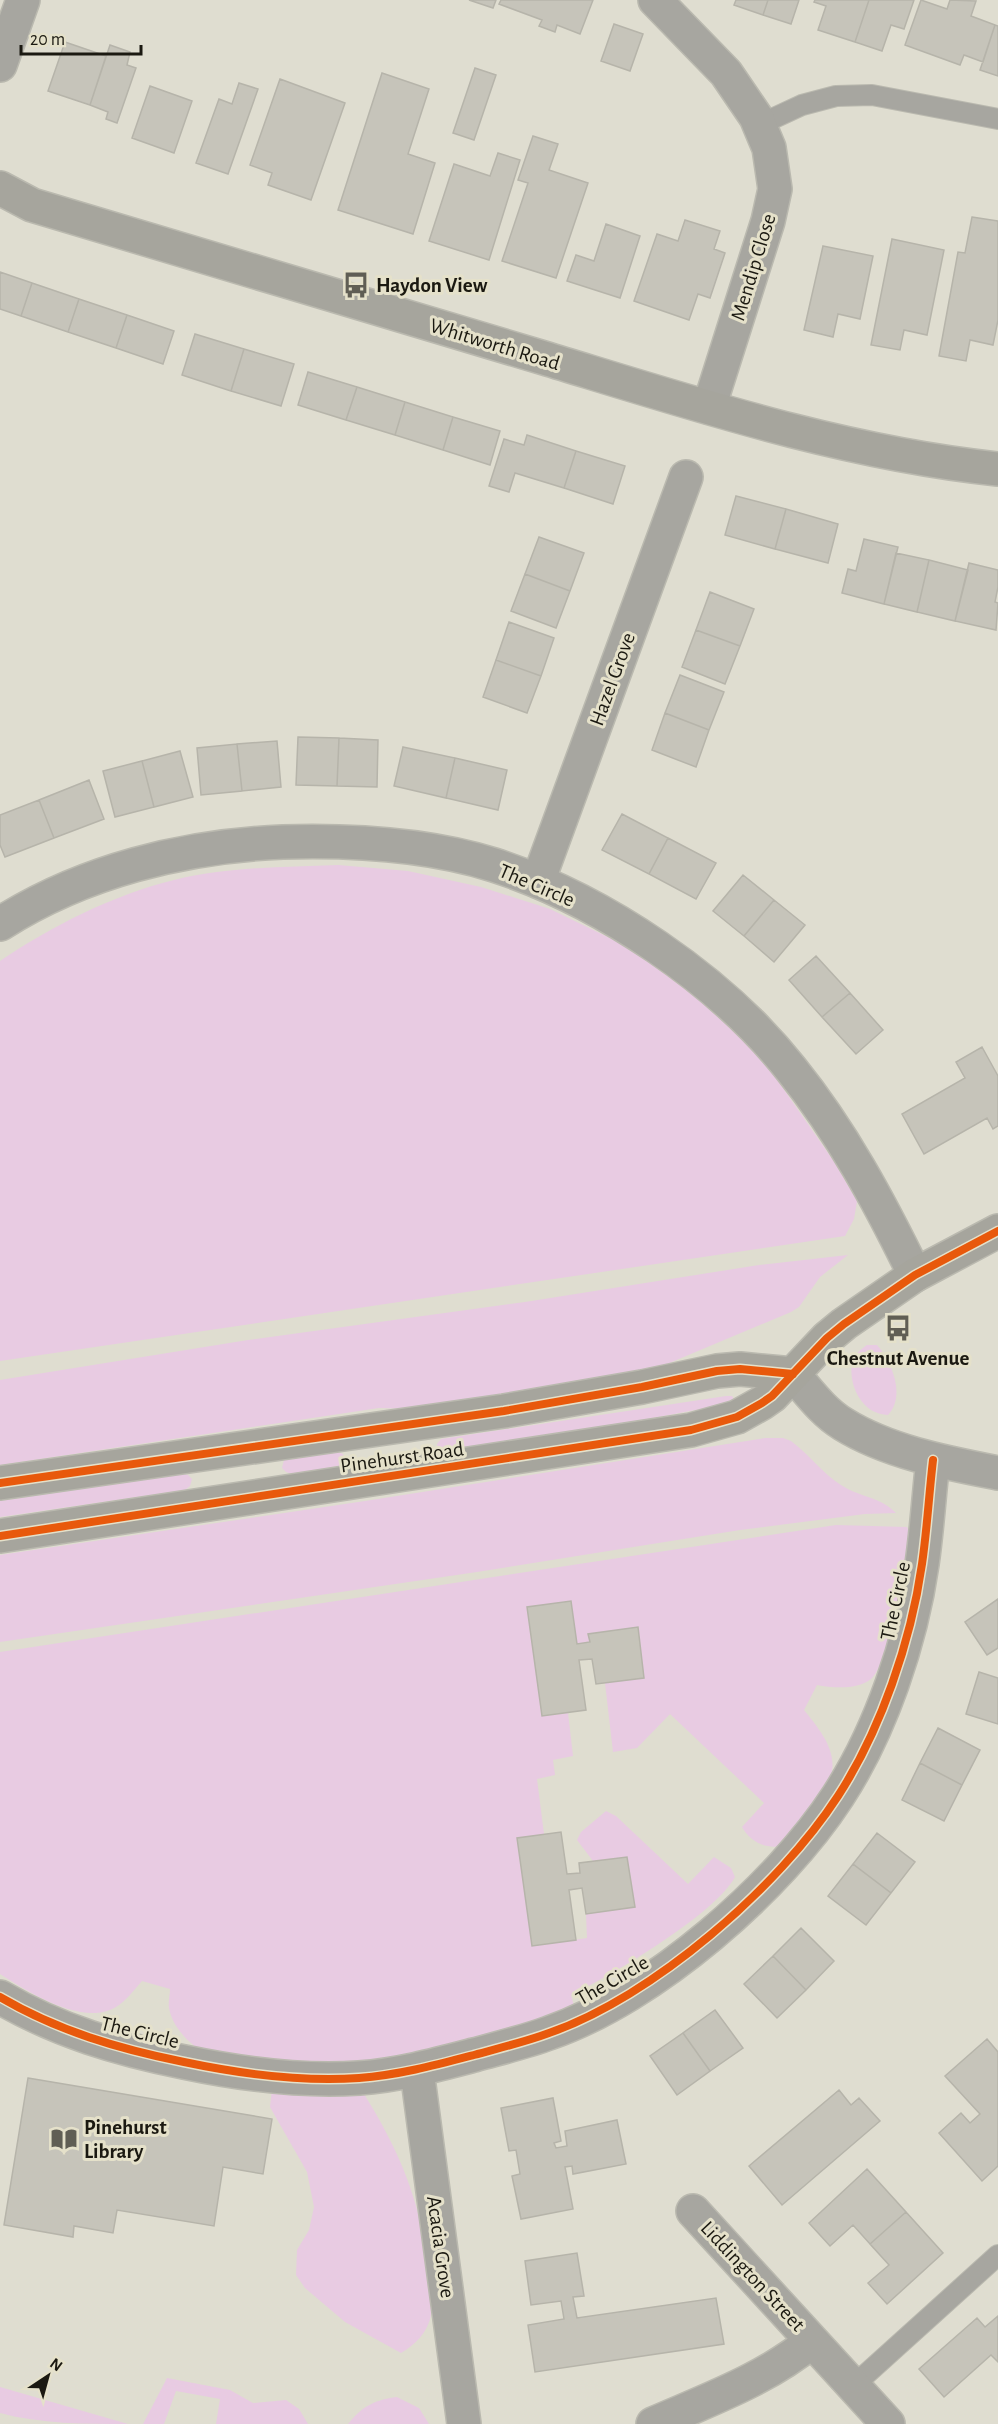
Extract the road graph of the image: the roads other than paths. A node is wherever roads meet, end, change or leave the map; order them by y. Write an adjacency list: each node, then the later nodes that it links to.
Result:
1 (23, 0): 3 (street)
2 (655, 0): 5 (street, Mendip Close)
3 (0, 64)
4 (998, 119): 5 (lane)
5 (759, 125): 7 (street, Mendip Close)
6 (0, 189): 7 (street, Whitworth Road)
7 (709, 407): 8 (street, Whitworth Road)
8 (998, 469)
9 (686, 477): 10 (street, Hazel Grove)
10 (538, 881): 11 (street, The Circle); 13 (street, The Circle)
11 (0, 924)
12 (998, 1231): 13 (street, Pinehurst Road)
13 (915, 1275): 14 (street, Pinehurst Road)
14 (793, 1374): 15 (street, Pinehurst Road); 17 (street); 19 (street, Pinehurst Road)
15 (388, 1427): 16 (street, Pinehurst Road); 19 (street)
16 (233, 1449): 20 (street, Pinehurst Road); 21 (street)
17 (933, 1460): 18 (street); 24 (street, The Circle)
18 (998, 1473)
19 (396, 1476): 21 (street, Pinehurst Road)
20 (0, 1483)
21 (241, 1500): 22 (street, Pinehurst Road)
22 (0, 1536)
23 (0, 1997): 24 (street, The Circle)
24 (417, 2071): 29 (street, Acacia Grove)
25 (693, 2211): 27 (street, Liddington Street)
26 (998, 2255): 28 (lane)
27 (812, 2341): 28 (street, Liddington Street); 30 (street, Liddington Street)
28 (853, 2386): 31 (street, Liddington Street)
29 (464, 2424)
30 (653, 2424)
31 (888, 2424)

